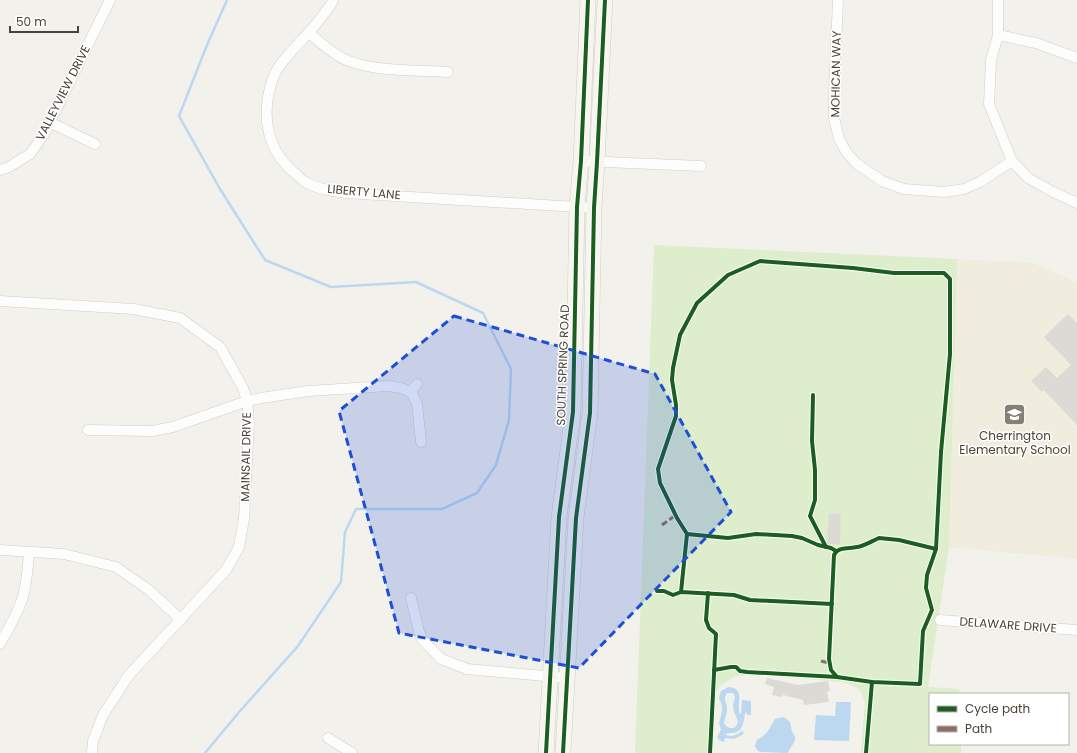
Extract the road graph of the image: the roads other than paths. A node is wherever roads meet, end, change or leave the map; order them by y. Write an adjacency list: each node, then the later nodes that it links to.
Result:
1 (110, 0): 13 (street, VALLEYVIEW DRIVE)
2 (333, 0): 9 (street, LIBERTY LANE)
3 (588, 0): 7 (main road, SOUTH SPRING ROAD)
4 (605, 0): 8 (main road)
5 (838, 0): 16 (street, MOHICAN WAY)
6 (998, 0): 10 (street)
7 (587, 29): 8 (main road); 15 (main road, SOUTH SPRING ROAD)
8 (603, 29): 17 (main road)
9 (309, 32): 12 (street); 21 (street, LIBERTY LANE)
10 (998, 35): 11 (street); 16 (street)
11 (1077, 58)
12 (448, 72)
13 (50, 122): 14 (street); 19 (street, VALLEYVIEW DRIVE)
14 (95, 144)
15 (581, 161): 17 (street); 21 (main road, SOUTH SPRING ROAD)
16 (1012, 161): 20 (street)
17 (597, 162): 18 (street); 22 (main road)
18 (701, 166)
19 (0, 170)
20 (1077, 203)
21 (577, 207): 22 (street, LIBERTY LANE); 36 (main road, SOUTH SPRING ROAD)
22 (594, 208): 37 (main road)
23 (0, 301): 26 (street, MAINSAIL DRIVE)
24 (417, 384): 25 (street)
25 (410, 392): 26 (street); 28 (street)
26 (247, 402): 27 (street); 32 (street, MAINSAIL DRIVE)
27 (88, 430)
28 (421, 442)
29 (0, 550): 30 (street)
30 (29, 552): 32 (street); 35 (street)
31 (412, 598): 36 (street)
32 (181, 620): 39 (street, MAINSAIL DRIVE)
33 (940, 620): 34 (street, DELAWARE DRIVE)
34 (1077, 630)
35 (0, 644)
36 (551, 677): 37 (street); 41 (main road, SOUTH SPRING ROAD)
37 (567, 678): 42 (main road)
38 (328, 738): 40 (street)
39 (92, 753)
40 (352, 753)
41 (546, 753)
42 (562, 753)

